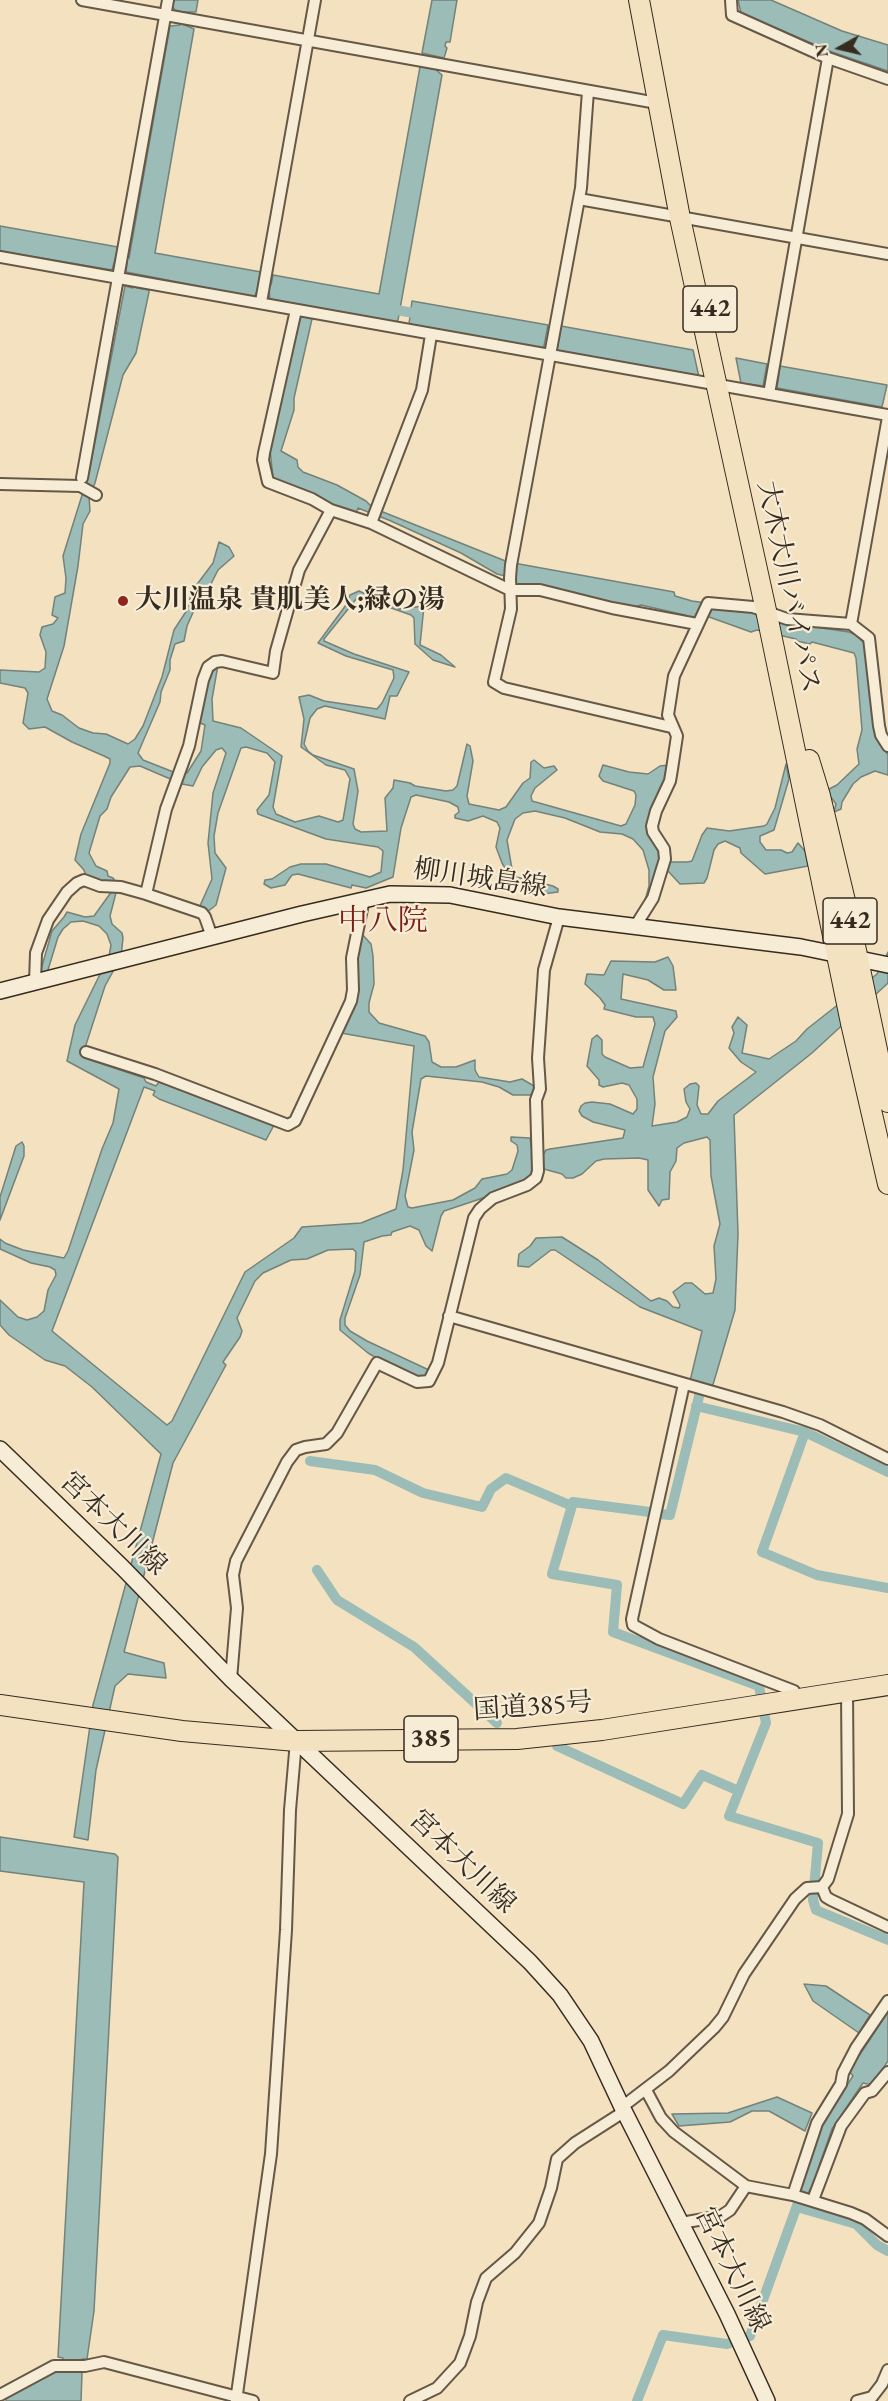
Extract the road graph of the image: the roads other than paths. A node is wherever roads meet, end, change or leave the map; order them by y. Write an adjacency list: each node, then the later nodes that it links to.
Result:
1 (82, 0): 7 (street)
2 (168, 0): 7 (street)
3 (315, 0): 8 (street)
4 (639, 0): 12 (highway, 大木大川バイパス / 442)
5 (649, 0): 14 (highway, 大木大川バイパス / 442)
6 (731, 0): 9 (street)
7 (171, 16): 8 (street); 18 (street)
8 (307, 40): 11 (street); 19 (street)
9 (828, 58): 10 (street); 15 (street)
10 (888, 79)
11 (588, 91): 12 (street); 13 (street)
12 (657, 103): 14 (highway, 大木大川バイパス / 442)
13 (579, 199): 14 (street); 22 (street)
14 (685, 219): 15 (street); 23 (highway, 大木大川バイパス / 442)
15 (796, 238): 16 (street); 24 (street)
16 (888, 254)
17 (0, 257): 18 (street)
18 (118, 278): 19 (street); 26 (street)
19 (261, 300): 20 (street)
20 (303, 310): 21 (street); 29 (street)
21 (430, 335): 22 (street); 30 (street)
22 (549, 354): 23 (street); 31 (street)
23 (722, 386): 24 (street); 32 (highway, 大木大川バイパス / 442)
24 (769, 394): 25 (street)
25 (888, 416): 34 (street)
26 (81, 482): 27 (street); 28 (street)
27 (0, 484)
28 (96, 495)
29 (331, 510): 30 (street); 38 (street)
30 (374, 516): 31 (street)
31 (510, 590): 33 (street); 35 (street)
32 (772, 614): 33 (street); 34 (street); 37 (highway, 大木大川バイパス / 442)
33 (698, 622): 35 (street)
34 (851, 624): 36 (street)
35 (671, 727): 41 (street)
36 (888, 746)
37 (826, 863): 43 (highway, 大木大川バイパス / 442); 44 (highway, 大木大川バイパス / 442)
38 (146, 894): 42 (street); 46 (street)
39 (364, 899): 40 (main road, 柳川城島線); 42 (main road, 柳川城島線); 48 (street)
40 (560, 917): 41 (main road, 柳川城島線); 51 (street)
41 (636, 926): 43 (main road, 柳川城島線)
42 (212, 937): 46 (main road, 柳川城島線)
43 (836, 955): 44 (main road, 柳川城島線); 50 (highway, 大木大川バイパス / 442)
44 (858, 960): 45 (main road, 柳川城島線); 49 (highway, 大木大川バイパス / 442)
45 (883, 965)
46 (35, 982): 47 (main road, 柳川城島線)
47 (0, 991)
48 (86, 1053)
49 (888, 1102)
50 (888, 1184)
51 (449, 1316): 52 (street); 55 (street)
52 (686, 1385): 54 (street); 58 (street)
53 (0, 1449): 55 (main road, 宮本大川線)
54 (888, 1459)
55 (231, 1678): 60 (main road, 宮本大川線)
56 (888, 1685): 57 (highway, 国道385号 / 385)
57 (847, 1692): 58 (highway, 国道385号 / 385); 61 (street)
58 (787, 1701): 60 (highway, 国道385号 / 385)
59 (0, 1705): 60 (highway, 国道385号 / 385)
60 (296, 1741): 66 (main road, 宮本大川線); 73 (street)
61 (814, 1887): 62 (street); 65 (street)
62 (888, 1927)
63 (888, 2001): 68 (street)
64 (888, 2072): 68 (street)
65 (646, 2090): 66 (street); 67 (street)
66 (623, 2109): 69 (main road, 宮本大川線); 75 (street)
67 (746, 2186): 68 (street); 69 (street)
68 (802, 2197): 70 (street)
69 (681, 2223): 76 (main road, 宮本大川線)
70 (888, 2236)
71 (888, 2370): 77 (street)
72 (1, 2397): 73 (street)
73 (237, 2399): 74 (street)
74 (253, 2401)
75 (410, 2401)
76 (767, 2401)
77 (857, 2401)

